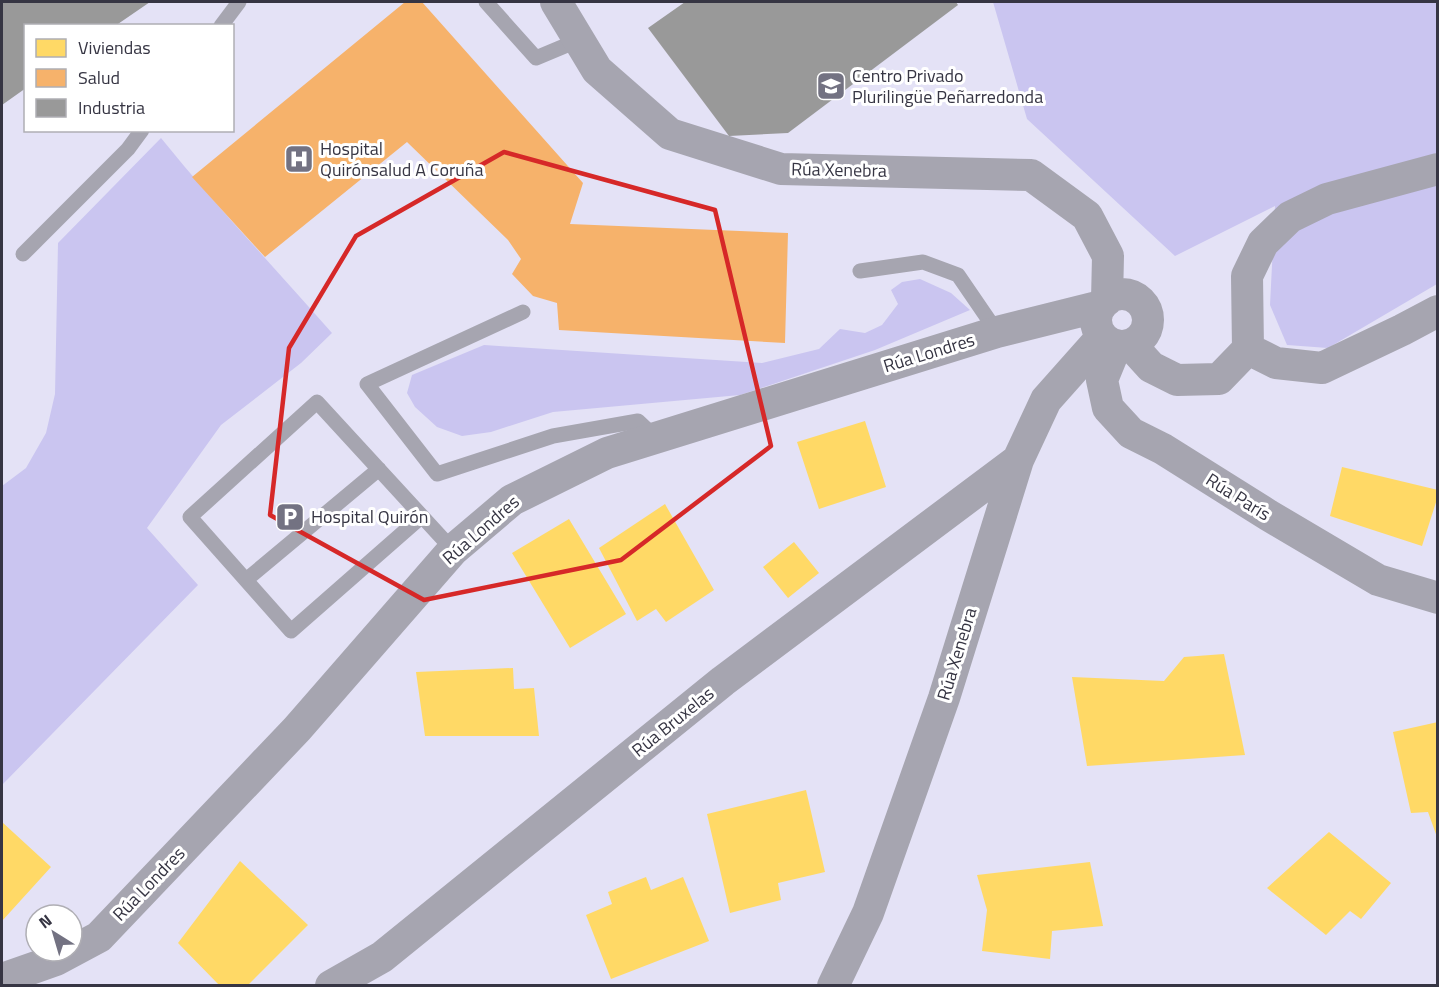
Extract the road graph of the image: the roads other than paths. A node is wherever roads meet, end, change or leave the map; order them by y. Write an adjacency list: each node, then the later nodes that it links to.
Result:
1 (239, 2): 4 (lane)
2 (486, 2): 5 (lane)
3 (556, 2): 5 (street, Rúa Xenebra)
4 (222, 24)
5 (579, 40): 12 (street, Rúa Xenebra)
6 (141, 132): 8 (lane)
7 (1437, 169): 14 (street)
8 (22, 254)
9 (860, 271): 13 (lane)
10 (1437, 311): 14 (street)
11 (523, 312): 15 (lane)
12 (1112, 326): 13 (street, Rúa Londres); 14 (street); 16 (street, Rúa Xenebra); 21 (street, Rúa París)
13 (997, 332): 15 (street, Rúa Londres)
14 (1248, 349)
15 (656, 438): 19 (street, Rúa Londres)
16 (1018, 460): 24 (street, Rúa Bruxelas); 25 (street, Rúa Xenebra)
17 (379, 469): 18 (lane); 20 (lane); 20 (lane)
18 (422, 517): 19 (lane); 20 (lane)
19 (453, 550): 22 (street, Rúa Londres)
20 (246, 580)
21 (1437, 598)
22 (7, 977): 23 (street)
23 (42, 986)
24 (331, 986)
25 (833, 986)

